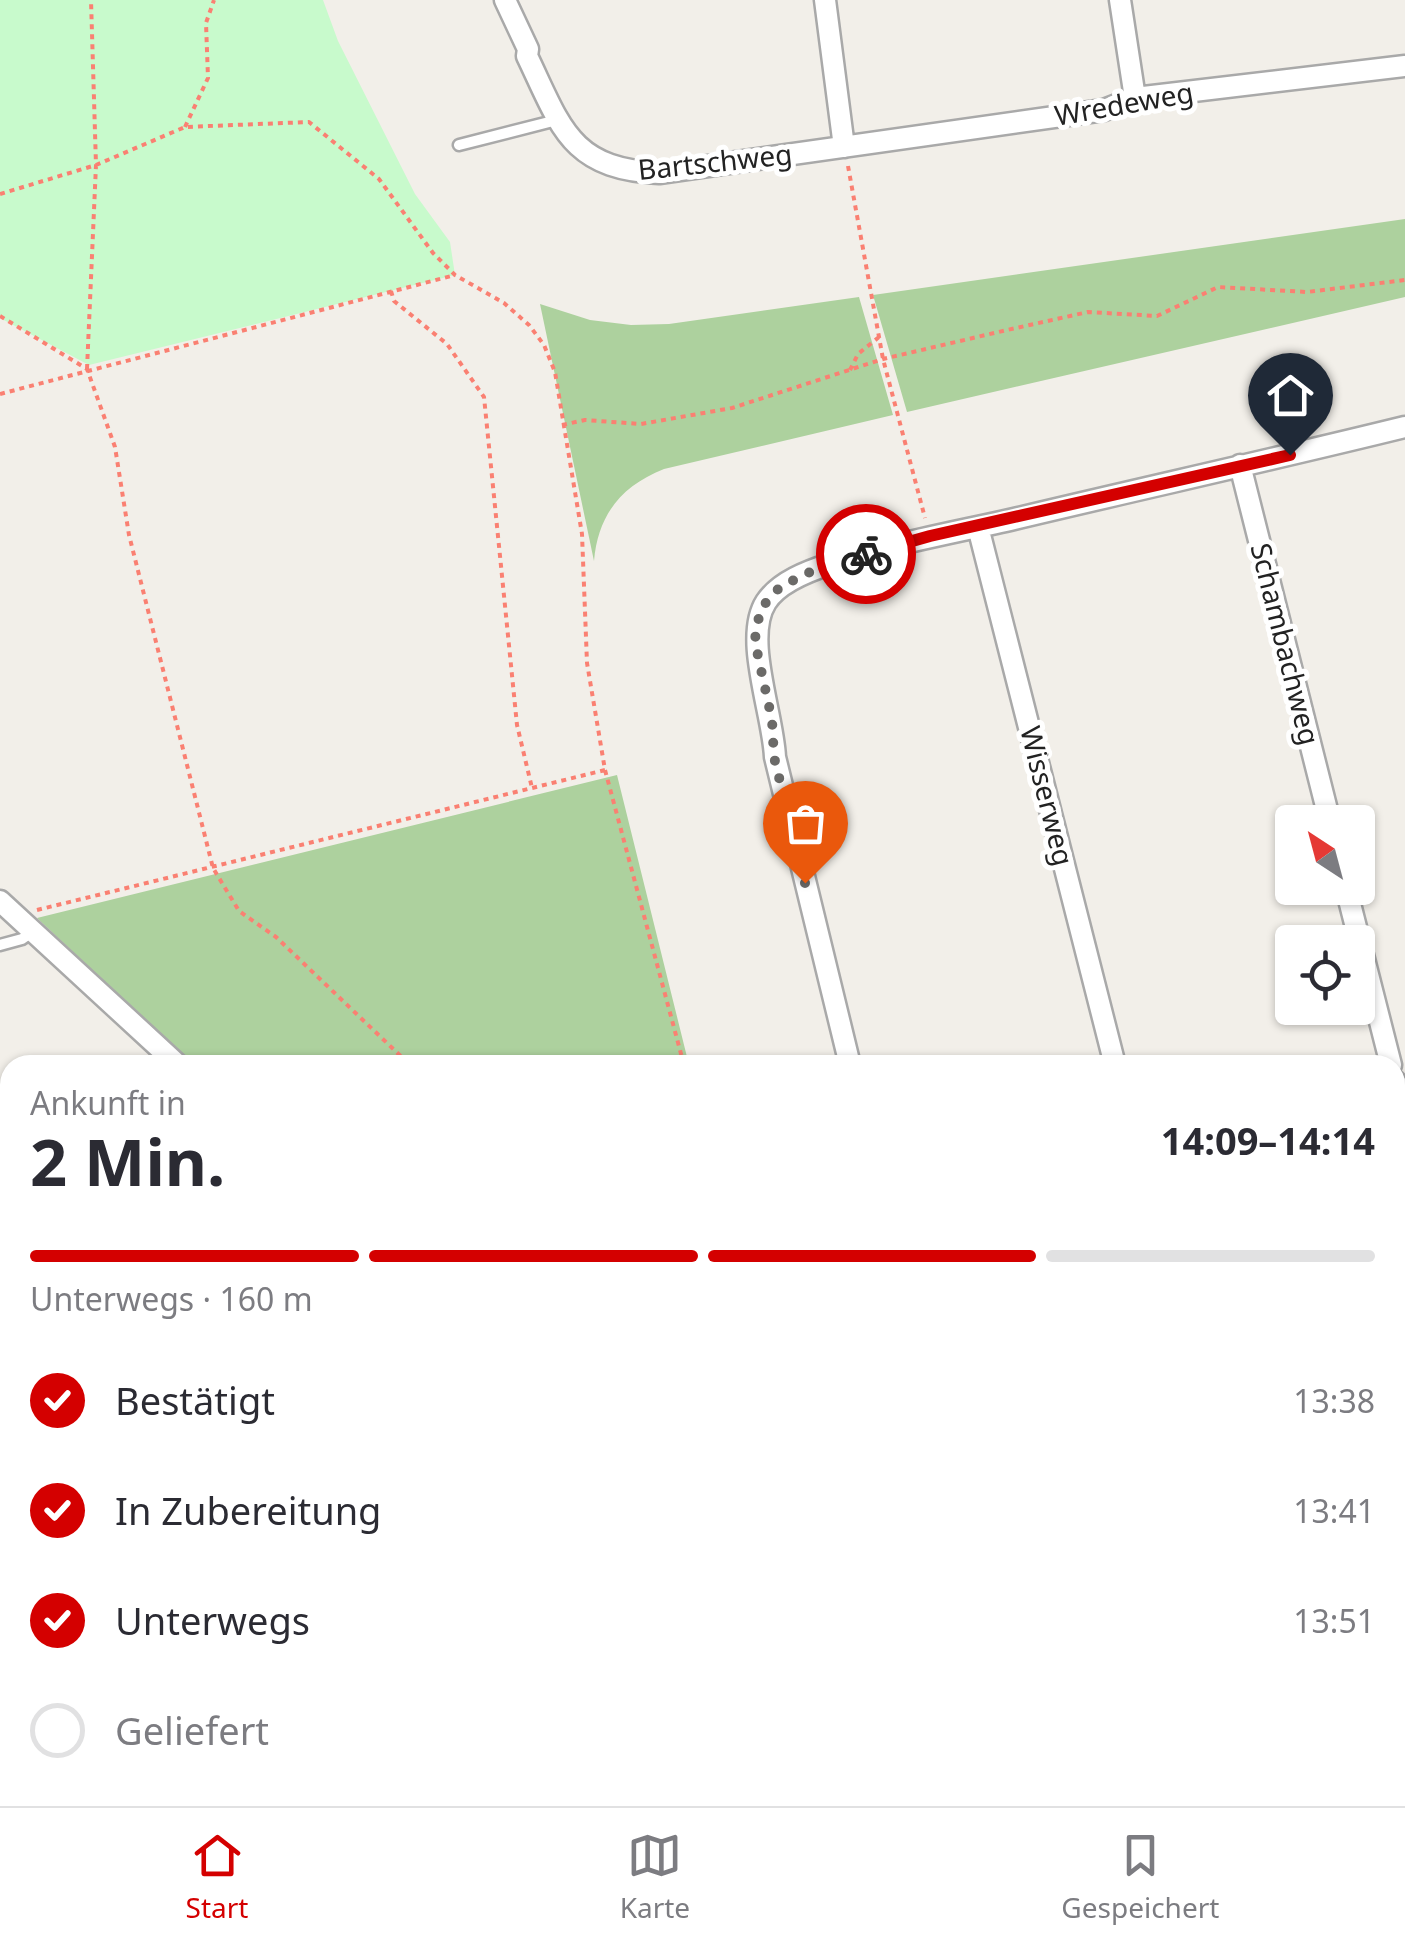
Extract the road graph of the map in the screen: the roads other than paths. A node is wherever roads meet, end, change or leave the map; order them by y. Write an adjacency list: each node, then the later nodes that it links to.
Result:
1 (505, 0): 6 (street, Bartschweg)
2 (825, 0): 8 (street)
3 (1120, 0): 5 (street)
4 (1405, 66): 5 (street, Wredeweg)
5 (1135, 98): 8 (street, Wredeweg)
6 (558, 120): 7 (lane); 8 (street, Bartschweg)
7 (459, 145)
8 (844, 147)
9 (1405, 427): 10 (street)
10 (1240, 465): 11 (street); 12 (street, Schambachweg)
11 (978, 527): 18 (street); 19 (street, Wisserweg)
12 (1326, 805)
13 (1, 902): 15 (street)
14 (1350, 905): 20 (street)
15 (27, 926): 16 (lane); 17 (street)
16 (0, 945)
17 (167, 1055)
18 (848, 1055)
19 (1112, 1055)
20 (1388, 1055)

